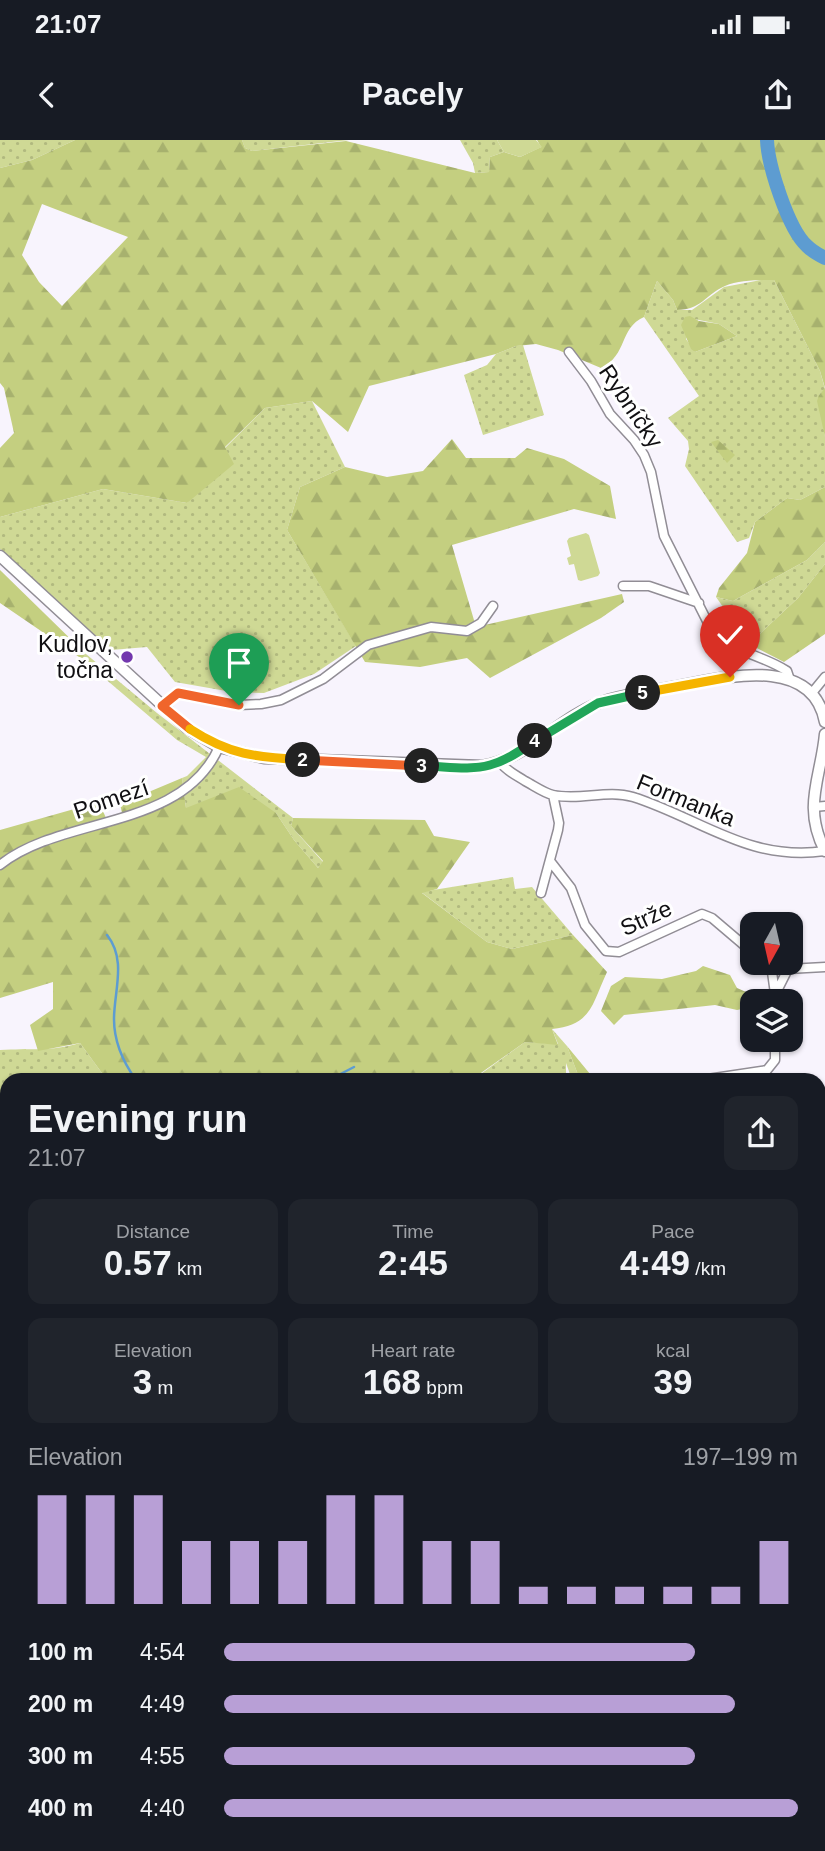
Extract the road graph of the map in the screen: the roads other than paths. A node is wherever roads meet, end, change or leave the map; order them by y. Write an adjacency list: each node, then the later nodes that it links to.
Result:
1 (569, 352): 4 (street, Rybníčky)
2 (0, 556): 9 (street)
3 (623, 586): 4 (street)
4 (699, 603): 7 (street, Rybníčky)
5 (493, 606): 9 (street)
6 (825, 677): 8 (street)
7 (790, 680): 8 (street); 13 (street)
8 (811, 694): 10 (street)
9 (162, 706): 12 (street)
10 (825, 722)
11 (825, 734): 15 (street)
12 (219, 747): 13 (street); 18 (street, Pomezí)
13 (500, 762): 14 (street, Formanka)
14 (553, 795): 16 (street, Formanka); 17 (street)
15 (819, 806): 16 (street)
16 (825, 851)
17 (550, 861): 19 (street); 20 (street, Strže)
18 (0, 865)
19 (541, 893)
20 (740, 942)
21 (825, 967): 22 (street)
22 (779, 989)
23 (775, 1052): 24 (street)
24 (747, 1073)

